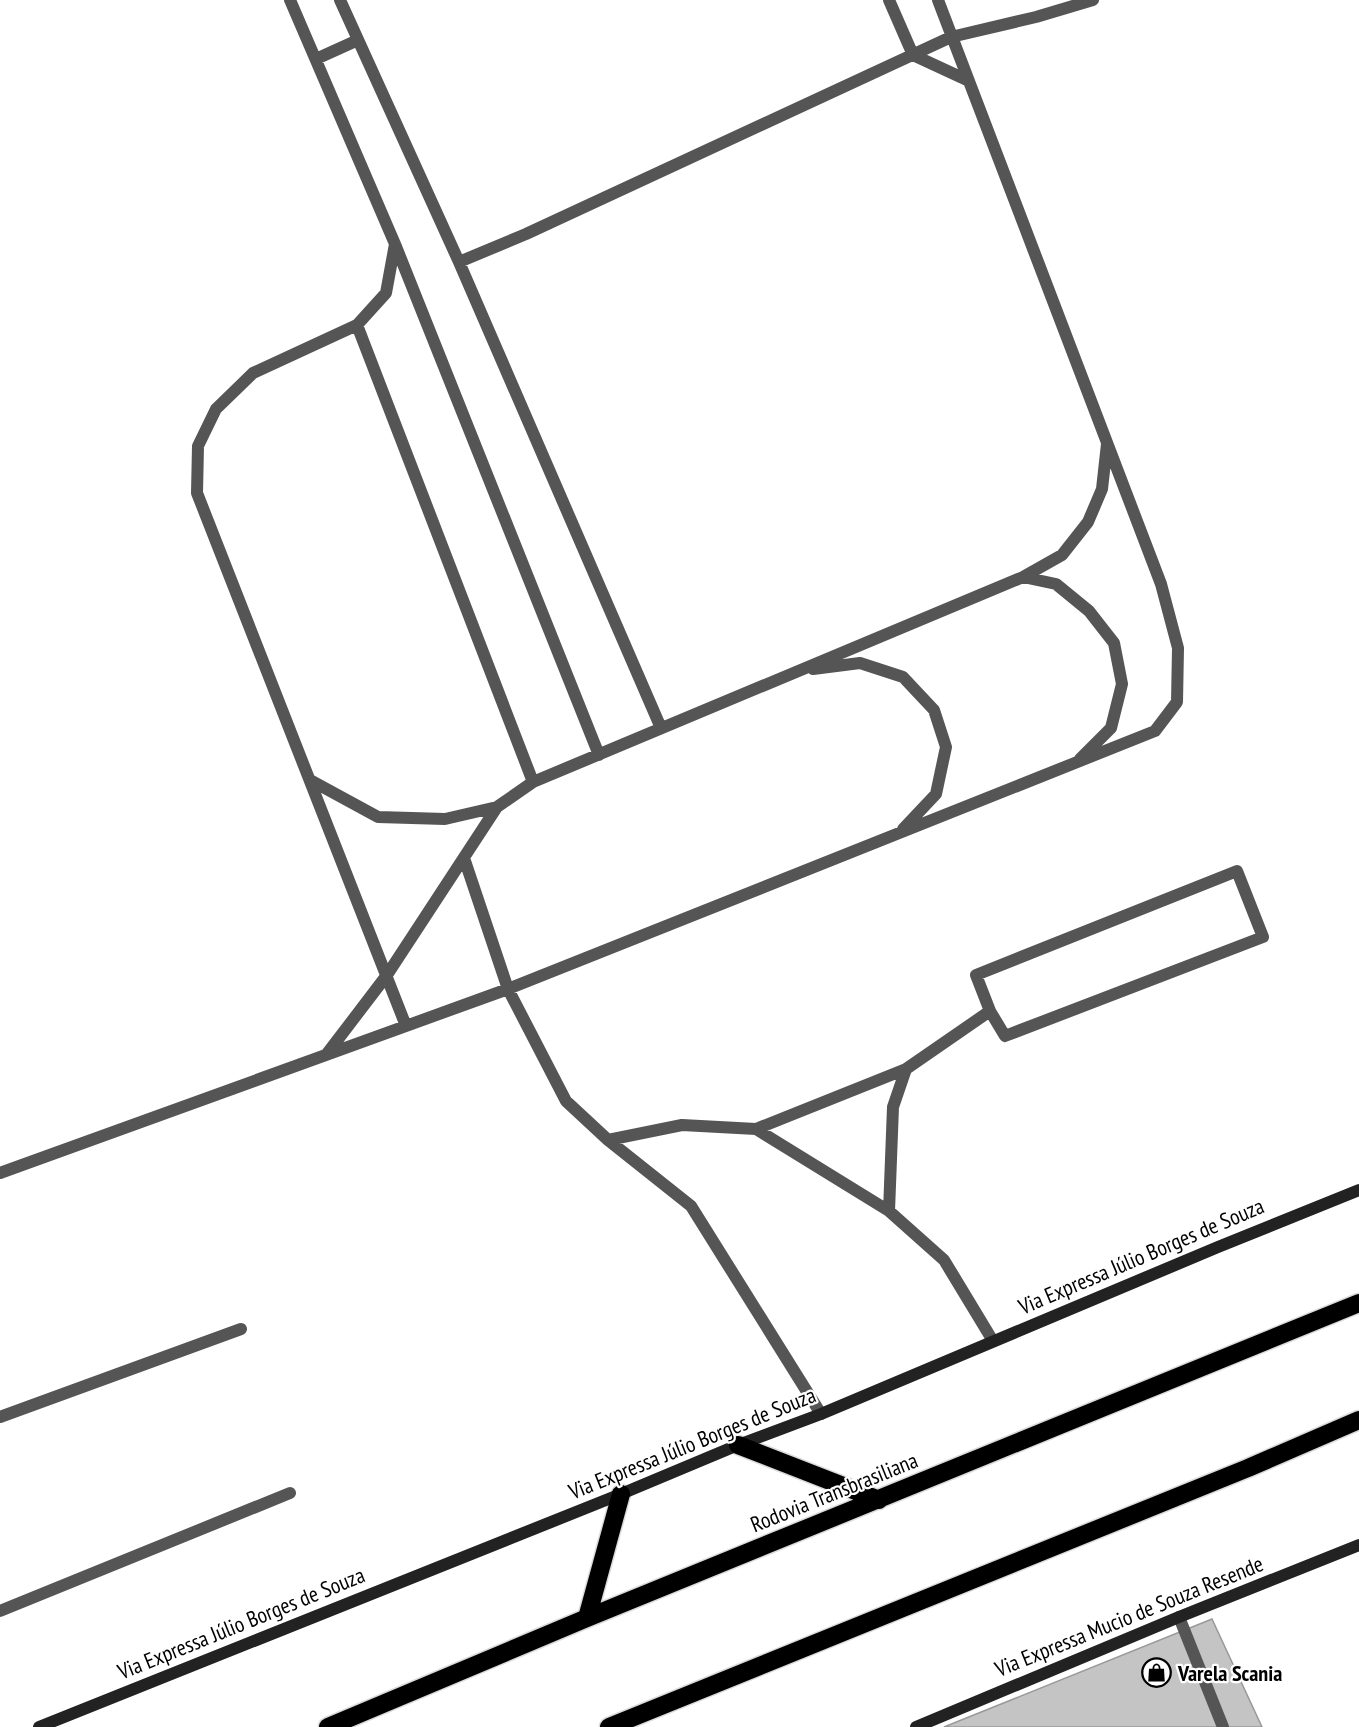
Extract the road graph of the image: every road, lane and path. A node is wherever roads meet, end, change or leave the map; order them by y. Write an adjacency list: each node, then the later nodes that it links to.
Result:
1 (290, 0): 9 (lane)
2 (340, 0): 7 (lane)
3 (889, 0): 8 (lane)
4 (938, 0): 6 (lane)
5 (1094, 0): 6 (lane)
6 (951, 37): 8 (lane); 10 (lane)
7 (358, 40): 9 (lane); 12 (lane)
8 (913, 55): 10 (lane); 12 (lane)
9 (316, 59): 11 (lane)
10 (968, 80): 14 (lane)
11 (395, 244): 13 (lane); 18 (lane)
12 (459, 262): 17 (lane)
13 (357, 325): 20 (lane); 21 (lane)
14 (1107, 441): 15 (lane); 19 (lane)
15 (1023, 577): 16 (lane); 19 (lane)
16 (796, 671): 17 (lane); 23 (lane)
17 (661, 728): 18 (lane)
18 (599, 756): 21 (lane)
19 (1074, 764): 23 (lane)
20 (310, 780): 22 (lane); 25 (lane)
21 (533, 782): 22 (lane)
22 (497, 807): 24 (lane)
23 (901, 832): 26 (lane)
24 (464, 858): 25 (lane); 26 (lane)
25 (387, 975): 28 (lane); 29 (lane)
26 (508, 989): 28 (lane); 32 (lane)
27 (990, 1011): 27 (lane); 30 (lane)
28 (406, 1026): 29 (lane)
29 (326, 1055): 33 (lane)
30 (906, 1069): 31 (lane); 35 (lane)
31 (756, 1129): 32 (lane); 35 (lane)
32 (608, 1140): 39 (lane)
33 (0, 1173)
34 (1359, 1190): 38 (main road, Via Expressa Júlio Borges de Souza)
35 (889, 1211): 38 (lane)
36 (1359, 1303): 45 (highway, Rodovia Transbrasiliana)
37 (241, 1329): 40 (lane)
38 (993, 1341): 39 (main road, Via Expressa Júlio Borges de Souza)
39 (821, 1414): 42 (main road, Via Expressa Júlio Borges de Souza)
40 (0, 1417)
41 (1359, 1420): 52 (highway)
42 (738, 1444): 44 (main road, Via Expressa Júlio Borges de Souza); 45 (highway)
43 (290, 1493): 47 (lane)
44 (621, 1494): 49 (highway); 50 (main road, Via Expressa Júlio Borges de Souza)
45 (879, 1500): 49 (highway, Rodovia Transbrasiliana)
46 (1359, 1545): 48 (main road, Via Expressa Mucio de Souza Resende)
47 (0, 1611)
48 (1179, 1617): 53 (main road, Via Expressa Mucio de Souza Resende); 54 (lane)
49 (587, 1618): 51 (highway, Rodovia Transbrasiliana)
50 (39, 1727)
51 (328, 1727)
52 (609, 1727)
53 (916, 1727)
54 (1222, 1727)

